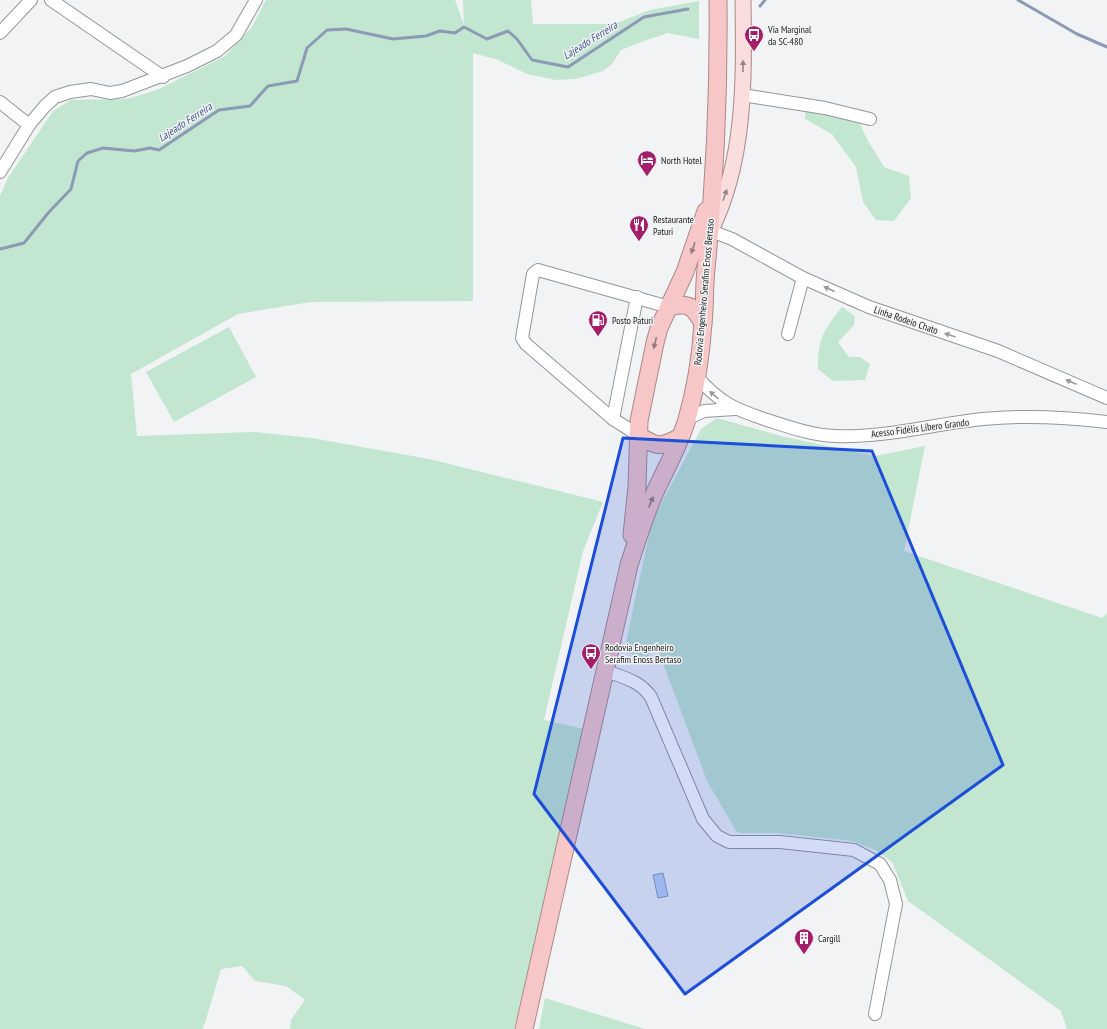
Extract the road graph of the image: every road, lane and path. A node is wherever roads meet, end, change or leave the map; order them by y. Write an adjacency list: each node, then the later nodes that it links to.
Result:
1 (31, 0): 6 (street)
2 (51, 0): 7 (street)
3 (256, 0): 7 (street)
4 (718, 0): 13 (highway, Rodovia Engenheiro Serafim Enoss Bertaso)
5 (743, 0): 8 (main road, one-way to 5)
6 (0, 33)
7 (163, 77): 11 (street)
8 (742, 95): 10 (street); 14 (main road, one-way to 8)
9 (0, 102): 11 (street)
10 (870, 119)
11 (29, 126): 12 (street)
12 (0, 172)
13 (711, 198): 14 (highway, Rodovia Engenheiro Serafim Enoss Bertaso); 17 (highway, Rodovia Engenheiro Serafim Enoss Bertaso, one-way to 17)
14 (711, 232): 15 (street, Linha Rodeio Chato); 18 (highway, Rodovia Engenheiro Serafim Enoss Bertaso)
15 (803, 278): 19 (street); 21 (street, Linha Rodeio Chato, one-way to 15)
16 (637, 297): 17 (street); 23 (street); 23 (street)
17 (669, 307): 18 (highway); 26 (highway, Rodovia Engenheiro Serafim Enoss Bertaso, one-way to 26)
18 (704, 323): 20 (highway, Rodovia Engenheiro Serafim Enoss Bertaso)
19 (788, 334)
20 (696, 376): 22 (street, Acesso Fidélis Líbero Grando, one-way to 20); 24 (highway, Rodovia Engenheiro Serafim Enoss Bertaso)
21 (1107, 398)
22 (736, 409): 24 (street, Acesso Fidélis Líbero Grando); 25 (street, Acesso Fidélis Líbero Grando)
23 (613, 419): 26 (street)
24 (687, 419): 27 (highway, Rodovia Engenheiro Serafim Enoss Bertaso)
25 (1107, 422)
26 (638, 435): 27 (highway); 28 (highway, Rodovia Engenheiro Serafim Enoss Bertaso)
27 (680, 437): 28 (highway, Rodovia Engenheiro Serafim Enoss Bertaso, one-way to 27)
28 (629, 565): 29 (highway, Rodovia Engenheiro Serafim Enoss Bertaso)
29 (606, 672): 30 (street); 31 (highway, Rodovia Engenheiro Serafim Enoss Bertaso)
30 (875, 1014)
31 (524, 1029)

